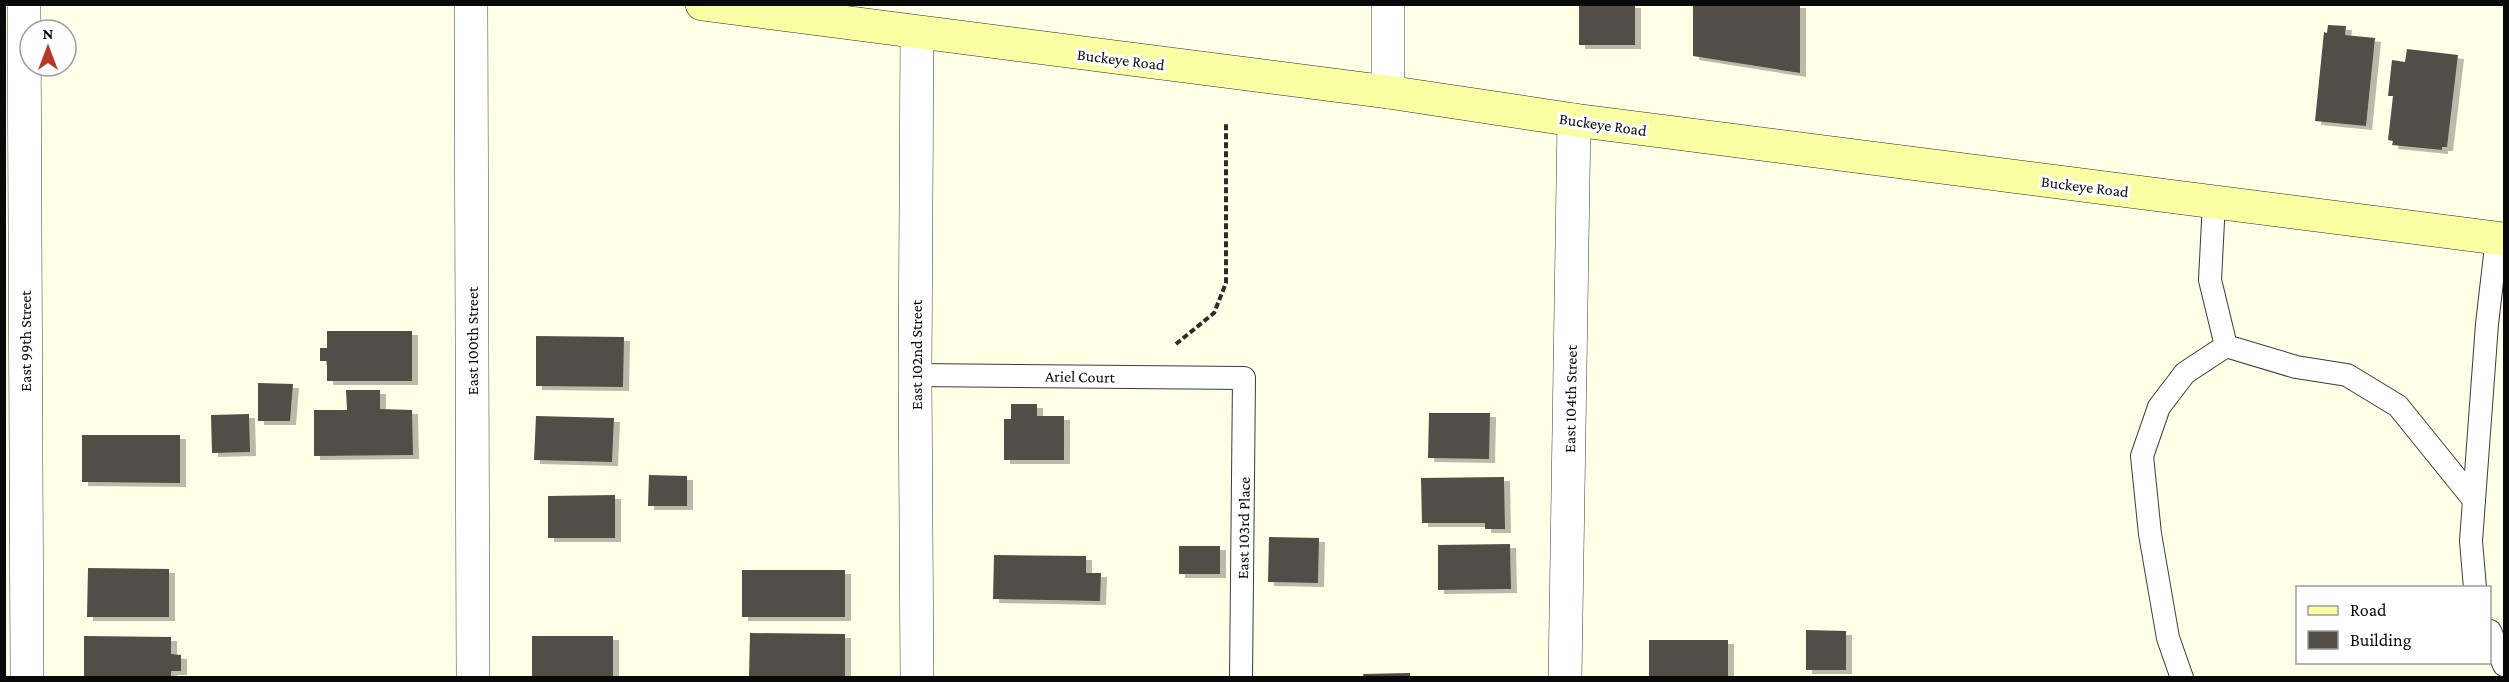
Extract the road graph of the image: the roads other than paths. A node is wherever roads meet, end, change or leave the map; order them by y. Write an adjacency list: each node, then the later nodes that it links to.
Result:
1 (24, 4): 6 (street, East 99th Street)
2 (471, 4): 19 (street, East 100th Street)
3 (1388, 4): 7 (street)
4 (716, 5): 5 (street, Buckeye Road)
5 (918, 33): 7 (street, Buckeye Road); 12 (street, East 102nd Street)
6 (14, 46): 18 (street, East 99th Street)
7 (1388, 92): 8 (street, Buckeye Road)
8 (1574, 120): 9 (street, Buckeye Road); 22 (street, East 104th Street)
9 (2214, 202): 10 (street, Buckeye Road); 11 (lane)
10 (2501, 238): 14 (lane)
11 (2226, 346): 14 (lane); 23 (lane)
12 (915, 375): 13 (lane, Ariel Court); 20 (street, East 102nd Street)
13 (1244, 378): 21 (lane, East 103rd Place)
14 (2474, 500): 15 (lane)
15 (2475, 586)
16 (2491, 633): 17 (lane)
17 (2505, 665)
18 (27, 678)
19 (473, 678)
20 (917, 678)
21 (1241, 678)
22 (1565, 678)
23 (2182, 678)

